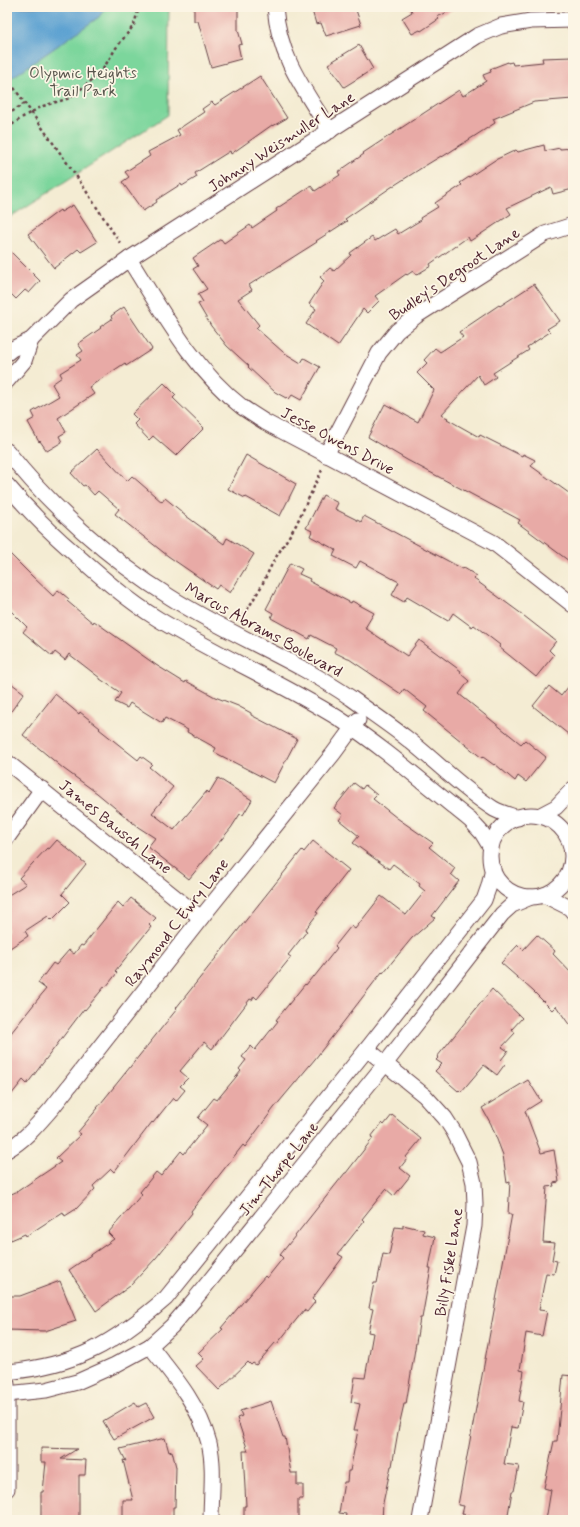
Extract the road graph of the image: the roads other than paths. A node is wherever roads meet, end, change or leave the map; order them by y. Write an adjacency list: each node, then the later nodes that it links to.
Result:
1 (276, 7): 3 (street)
2 (573, 20): 3 (street, Johnny Weismuller Lane)
3 (330, 131): 5 (street, Johnny Weismuller Lane)
4 (573, 225): 10 (street, Budley's Degroot Lane)
5 (129, 259): 6 (street, Johnny Weismuller Lane); 10 (street, Jesse Owens Drive)
6 (31, 340): 7 (street, Johnny Weismuller Lane); 8 (street, Johnny Weismuller Lane)
7 (7, 353)
8 (7, 381)
9 (7, 451): 13 (street, Marcus Abrams Boulevard)
10 (326, 455): 12 (street, Jesse Owens Drive)
11 (7, 485): 14 (street)
12 (573, 605)
13 (364, 709): 14 (street, Raymond C Ewry Lane); 19 (street, Marcus Abrams Boulevard)
14 (353, 728): 22 (street); 27 (street, Raymond C Ewry Lane)
15 (7, 762): 16 (street, James Bausch Lane)
16 (42, 789): 21 (street); 27 (street, James Bausch Lane)
17 (573, 790): 18 (street)
18 (539, 816): 19 (street); 20 (street)
19 (518, 818): 22 (street)
20 (571, 837): 23 (street)
21 (7, 838)
22 (491, 848): 24 (street)
23 (572, 866): 25 (street)
24 (493, 869): 25 (street); 28 (street, Jim Thorpe Lane)
25 (538, 896): 26 (street); 29 (street, Jim Thorpe Lane)
26 (573, 912)
27 (201, 918): 30 (street, Raymond C Ewry Lane)
28 (366, 1050): 29 (street, Billy Fiske Lane); 32 (street, Jim Thorpe Lane)
29 (384, 1064): 31 (street, Jim Thorpe Lane); 36 (street, Billy Fiske Lane)
30 (7, 1150)
31 (150, 1346): 33 (street, Jim Thorpe Lane); 35 (street)
32 (7, 1372): 33 (street)
33 (7, 1394): 34 (street)
34 (7, 1489)
35 (211, 1520)
36 (420, 1520)

